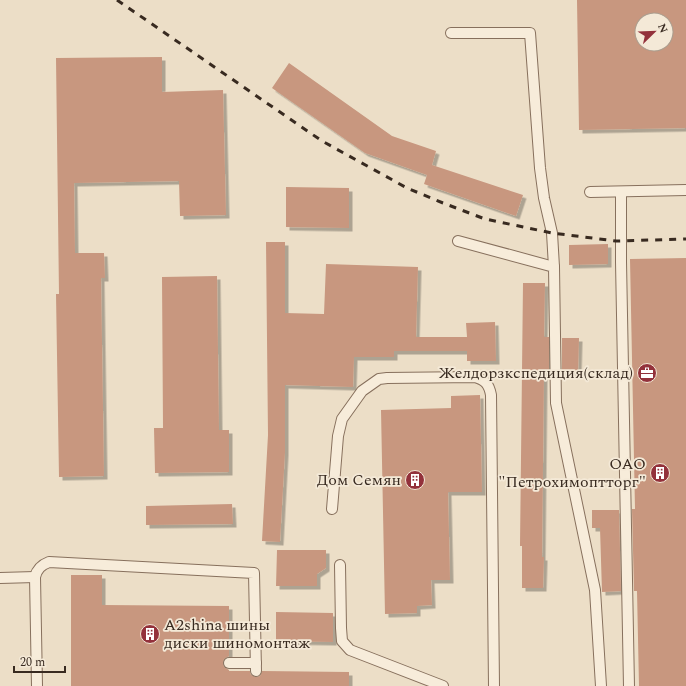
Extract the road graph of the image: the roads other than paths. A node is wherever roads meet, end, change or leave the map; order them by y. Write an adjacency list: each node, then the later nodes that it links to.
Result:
1 (451, 33): 6 (lane)
2 (686, 190): 4 (lane)
3 (590, 192): 4 (lane)
4 (621, 192): 16 (lane)
5 (458, 241): 6 (lane)
6 (554, 267): 15 (lane)
7 (332, 510): 14 (lane)
8 (340, 565): 13 (lane)
9 (35, 577): 10 (lane); 11 (lane); 12 (lane)
10 (0, 578)
11 (229, 663)
12 (37, 686)
13 (443, 686)
14 (494, 686)
15 (601, 686)
16 (629, 686)

